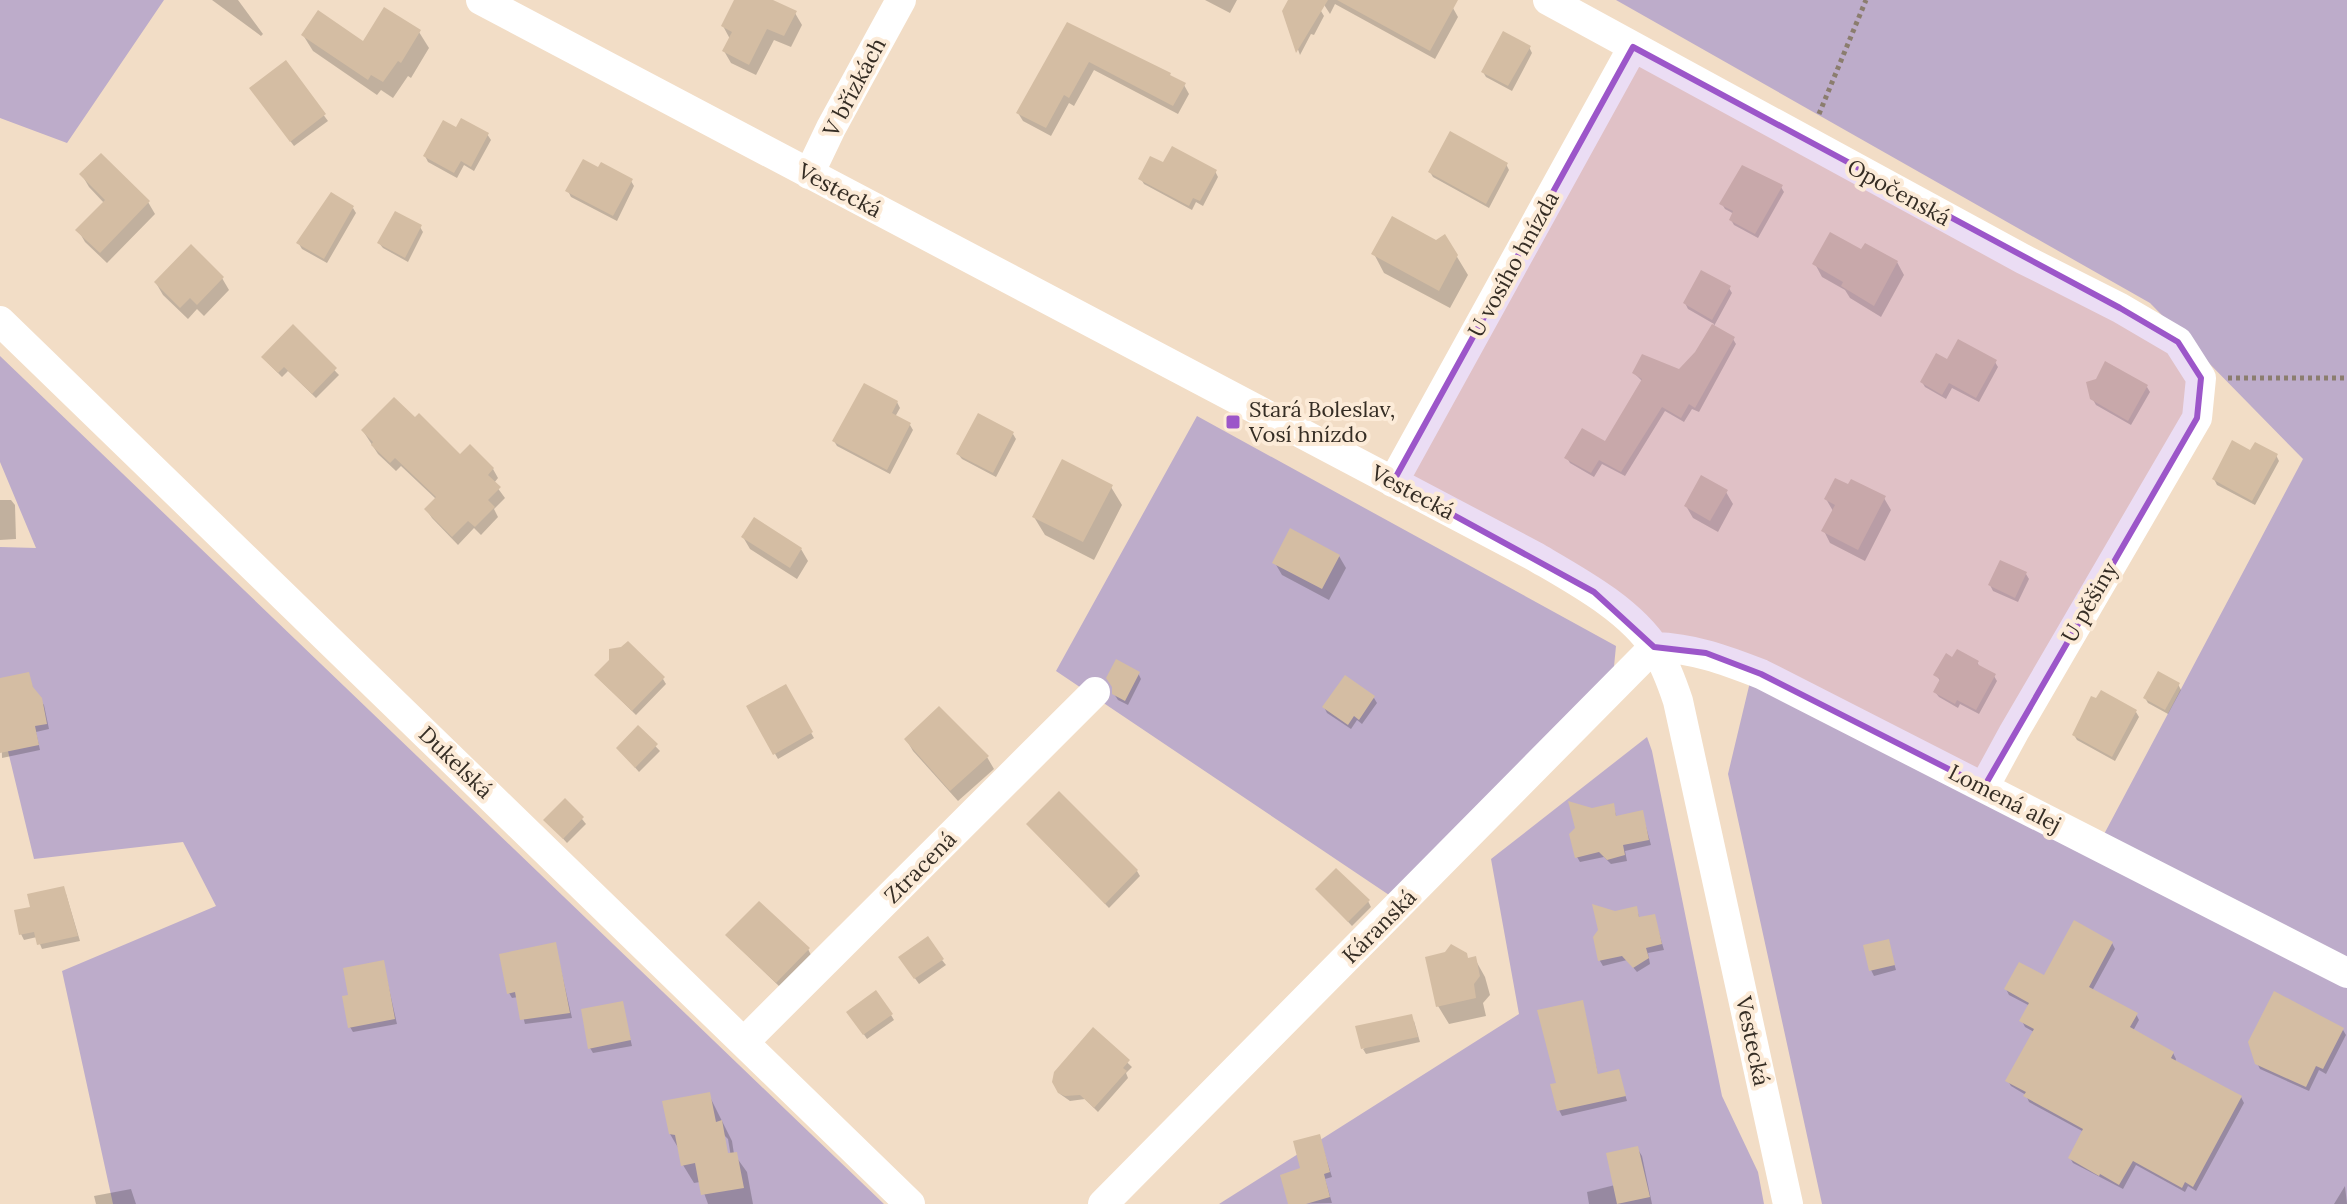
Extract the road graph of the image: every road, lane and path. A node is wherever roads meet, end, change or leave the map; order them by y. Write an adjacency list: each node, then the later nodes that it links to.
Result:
1 (481, 0): 7 (street, Vestecká)
2 (901, 0): 7 (street, V břízkách)
3 (1548, 0): 5 (street, Opočenská)
4 (1866, 0): 6 (path)
5 (1633, 47): 6 (street, Opočenská); 11 (street, U vosího hnízda)
6 (1807, 142): 9 (street, Opočenská)
7 (809, 174): 11 (street, Vestecká)
8 (0, 321): 16 (street, Dukelská)
9 (2201, 378): 10 (path); 14 (street, U pěšiny)
10 (2347, 378)
11 (1393, 482): 12 (street, Vestecká)
12 (1654, 647): 14 (street, Lomená alej); 18 (street, Káranská); 19 (street, Vestecká)
13 (1095, 692): 16 (street, Ztracená)
14 (1984, 787): 15 (street, Lomená alej)
15 (2347, 973)
16 (745, 1041): 17 (street, Dukelská)
17 (910, 1204)
18 (1103, 1204)
19 (1788, 1204)

